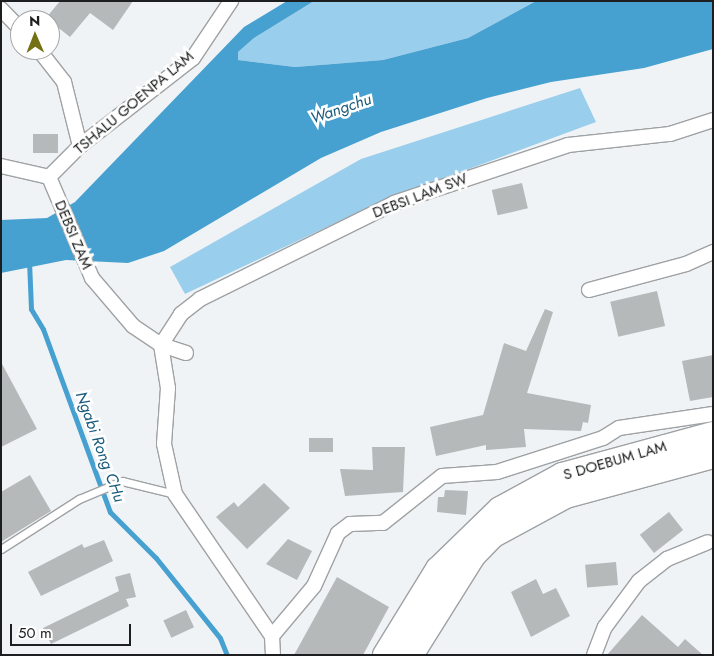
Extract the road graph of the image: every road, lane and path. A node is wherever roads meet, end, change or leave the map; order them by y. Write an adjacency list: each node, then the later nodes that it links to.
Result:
1 (230, 1): 6 (street, TSHALU GOENPA LAM)
2 (1, 9): 3 (street)
3 (10, 18)
4 (47, 60): 6 (street)
5 (713, 120): 11 (street, DEBSI LAM SW)
6 (80, 146): 8 (street, TSHALU GOENPA LAM)
7 (1, 166): 8 (street)
8 (49, 177): 11 (street, DEBSI ZAM)
9 (713, 252): 10 (street)
10 (589, 290)
11 (161, 345): 12 (street, DEBSI ZAM); 17 (street)
12 (186, 353)
13 (713, 414): 21 (street)
14 (713, 434): 16 (highway, S DOEBUM LAM)
15 (713, 456): 16 (highway, S DOEBUM LAM)
16 (564, 485): 20 (highway, S DOEBUM LAM)
17 (174, 494): 19 (lane); 21 (street)
18 (708, 542): 25 (street)
19 (1, 549)
20 (427, 608): 23 (highway); 24 (highway)
21 (272, 636): 22 (street)
22 (273, 655)
23 (385, 655)
24 (411, 655)
25 (594, 655)

